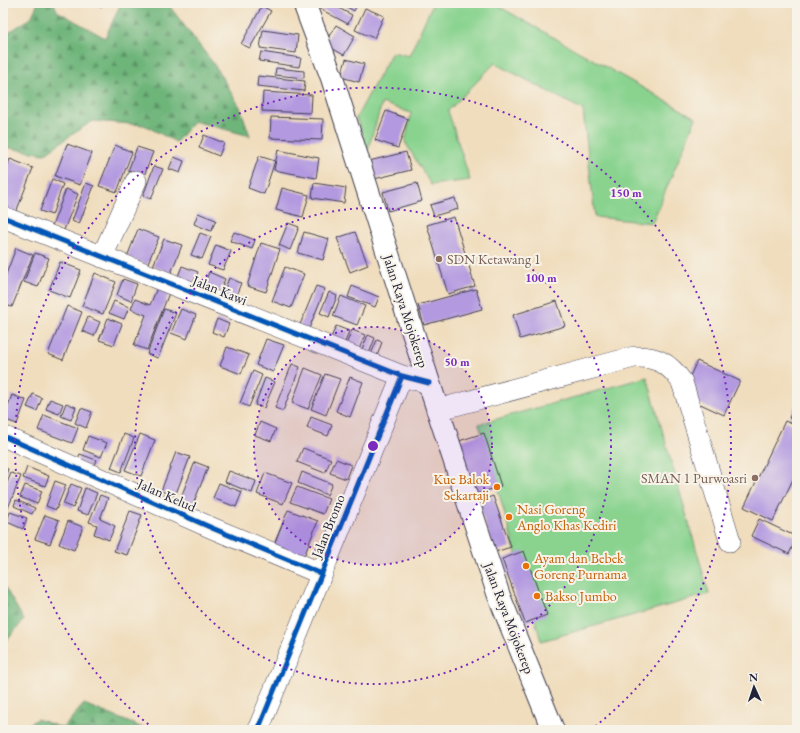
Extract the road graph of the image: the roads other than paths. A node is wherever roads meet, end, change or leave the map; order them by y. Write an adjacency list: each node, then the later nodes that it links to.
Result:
1 (304, 3): 6 (main road, Jalan Raya Mojokerep)
2 (136, 181): 4 (street)
3 (3, 217): 4 (street, Jalan Kawi)
4 (102, 257): 5 (street, Jalan Kawi)
5 (402, 376): 6 (street, Jalan Kawi); 10 (street, Jalan Bromo)
6 (429, 383): 7 (main road, Jalan Raya Mojokerep)
7 (437, 410): 9 (street); 12 (main road, Jalan Raya Mojokerep)
8 (3, 436): 10 (street, Jalan Kelud)
9 (730, 541)
10 (322, 574): 11 (street, Jalan Bromo)
11 (258, 730)
12 (553, 730)

